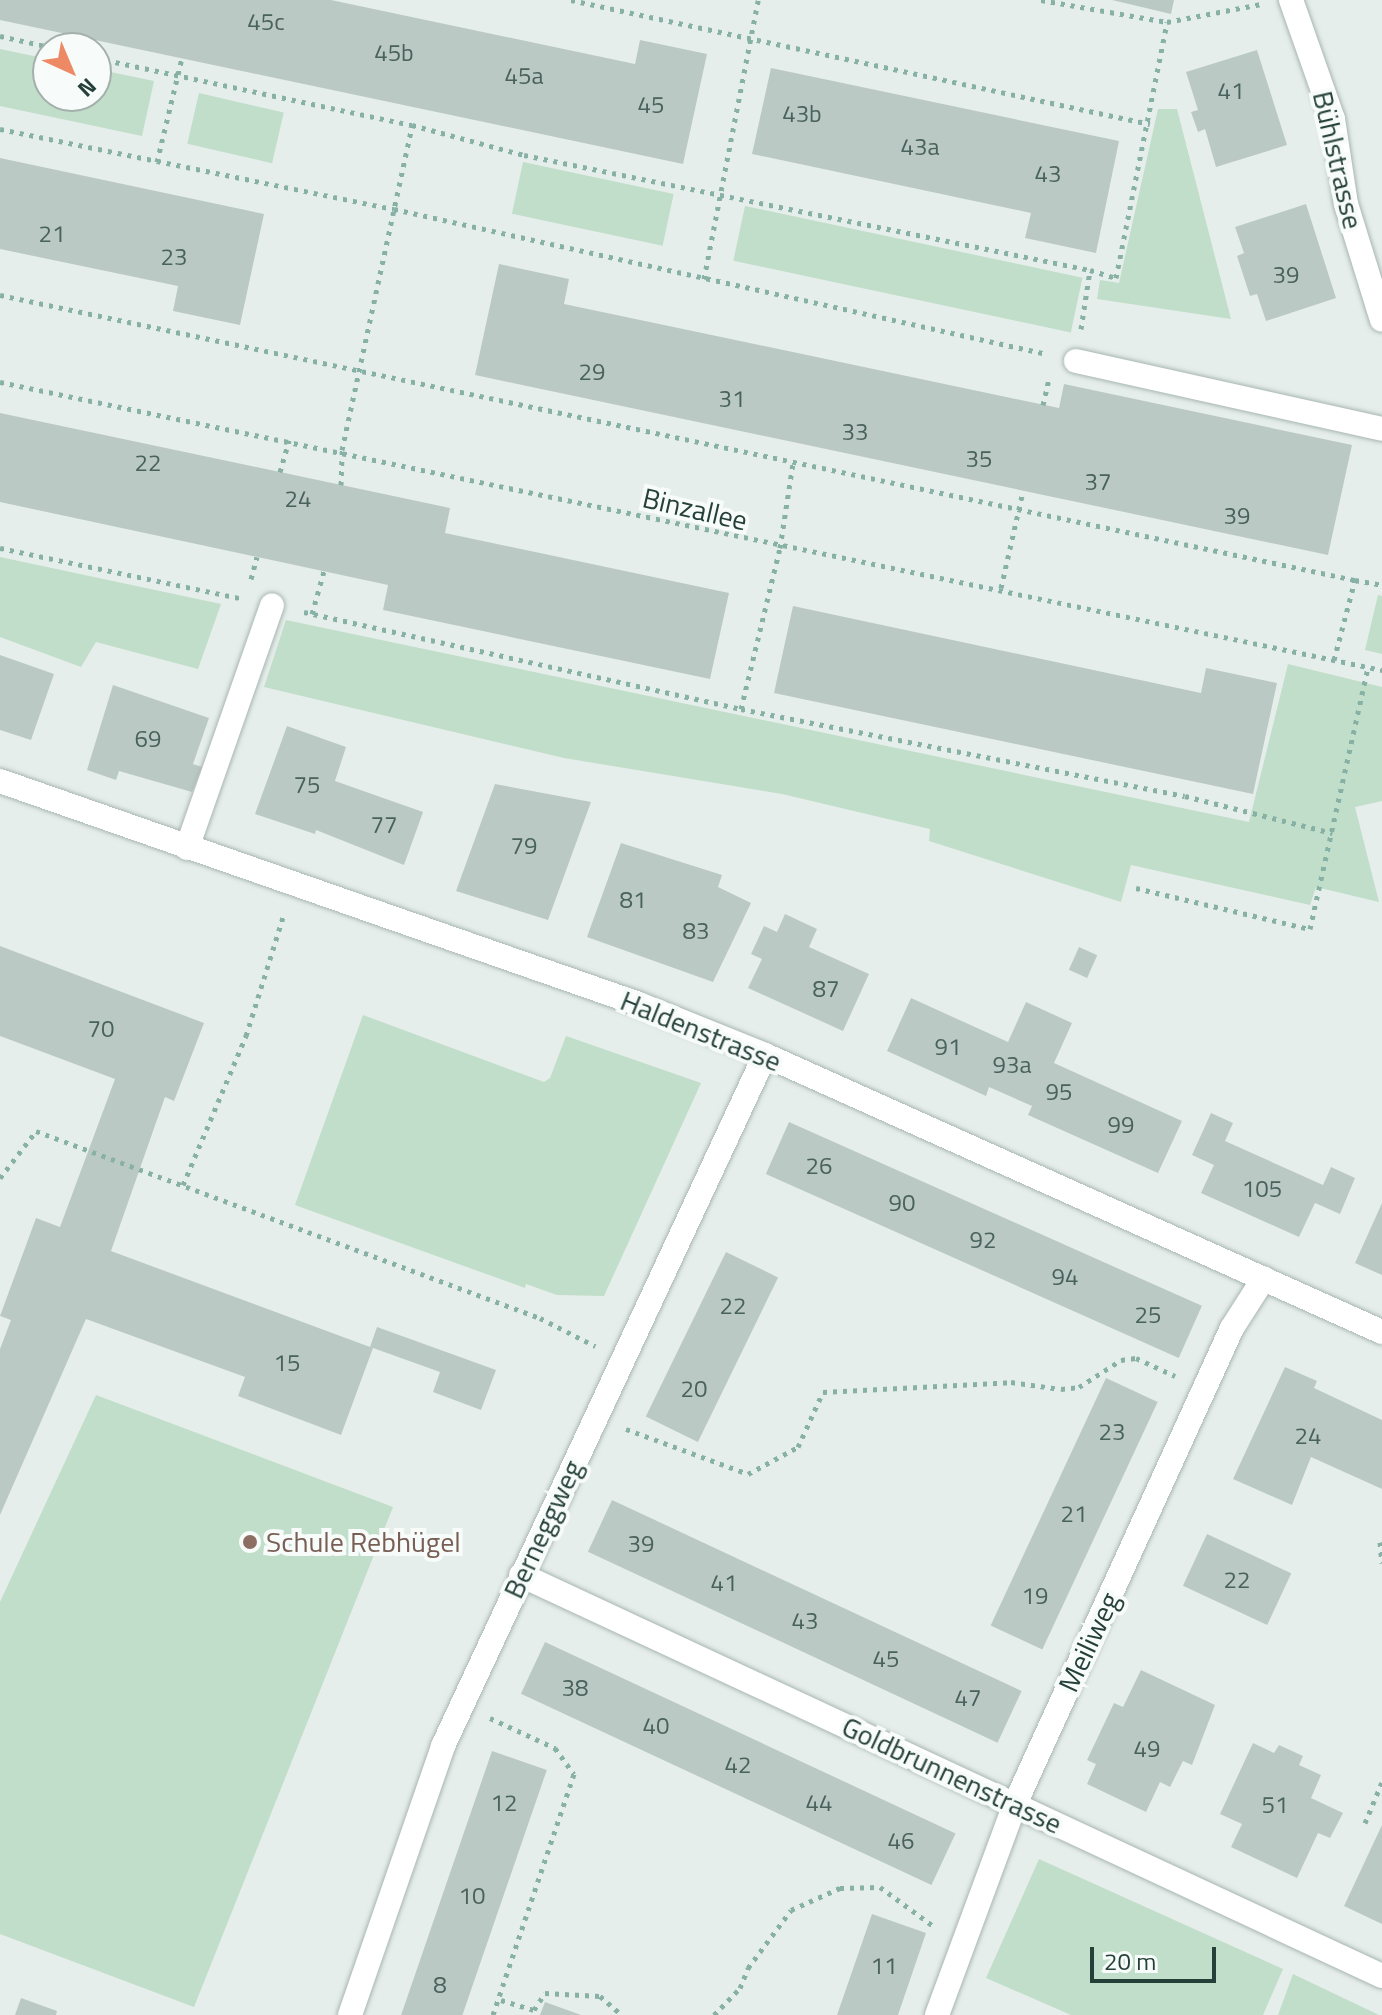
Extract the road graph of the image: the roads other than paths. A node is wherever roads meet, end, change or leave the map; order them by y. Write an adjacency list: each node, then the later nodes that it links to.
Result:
1 (1291, 0): 2 (street, Bühlstrasse)
2 (1382, 320)
3 (1076, 361): 4 (street)
4 (1382, 429)
5 (272, 605): 7 (street)
6 (0, 781): 7 (street, Haldenstrasse)
7 (187, 848): 8 (street, Haldenstrasse)
8 (765, 1055): 9 (street, Haldenstrasse); 11 (street, Berneggweg)
9 (1264, 1278): 10 (street, Haldenstrasse); 12 (street, Meiliweg)
10 (1382, 1332)
11 (521, 1575): 12 (street, Goldbrunnenstrasse); 14 (street, Berneggweg)
12 (1015, 1804): 13 (street, Goldbrunnenstrasse); 15 (street, Meiliweg)
13 (1382, 1976)
14 (350, 2015)
15 (937, 2015)

